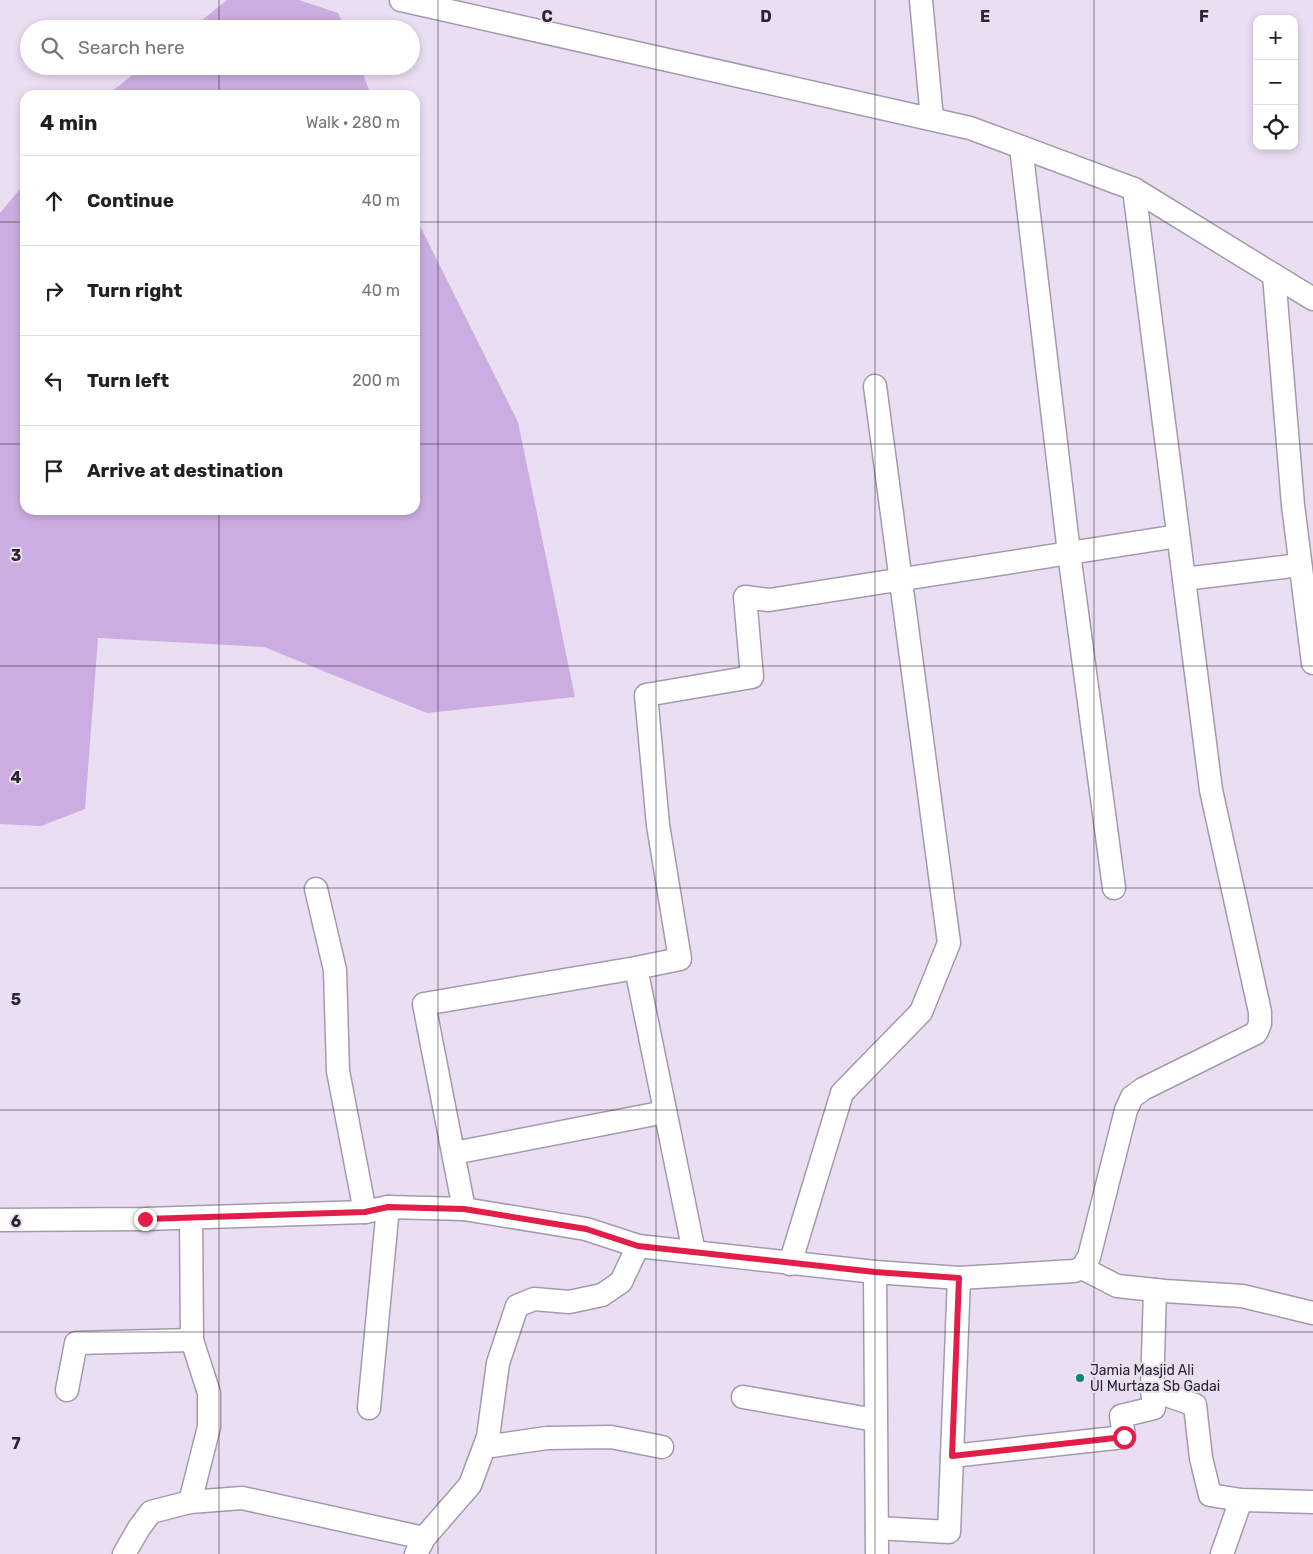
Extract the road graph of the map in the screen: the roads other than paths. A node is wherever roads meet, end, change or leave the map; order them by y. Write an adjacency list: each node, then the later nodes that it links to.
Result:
1 (401, 0): 3 (street)
2 (921, 0): 3 (street)
3 (932, 119): 4 (street)
4 (1022, 147): 5 (street); 10 (street)
5 (1134, 189): 6 (street); 9 (street)
6 (1274, 275): 7 (street); 11 (street)
7 (1313, 299)
8 (875, 386): 13 (street)
9 (1178, 536): 10 (street); 12 (street)
10 (1069, 553): 13 (street); 15 (street)
11 (1300, 565): 12 (street); 14 (street)
12 (1184, 579): 28 (street)
13 (901, 580): 17 (street); 27 (street)
14 (1313, 663)
15 (1114, 888)
16 (316, 889): 22 (street)
17 (636, 968): 18 (street); 19 (street)
18 (665, 1112): 19 (street); 26 (street)
19 (454, 1153): 21 (street)
20 (388, 1207): 21 (street); 22 (street); 37 (street)
21 (464, 1209): 25 (street)
22 (365, 1212): 23 (street)
23 (191, 1218): 24 (street); 33 (street)
24 (0, 1220)
25 (638, 1246): 26 (street); 39 (street)
26 (694, 1252): 27 (street)
27 (790, 1264): 29 (street)
28 (1082, 1268): 30 (street); 31 (street)
29 (875, 1272): 30 (street); 38 (street)
30 (959, 1278): 41 (street)
31 (1155, 1290): 32 (street); 35 (street)
32 (1313, 1313)
33 (192, 1340): 34 (street); 43 (street)
34 (67, 1390)
35 (1152, 1390): 41 (street); 42 (street)
36 (743, 1397): 38 (street)
37 (369, 1408)
38 (875, 1420): 45 (street)
39 (485, 1447): 40 (street); 46 (street)
40 (662, 1447)
41 (952, 1456): 45 (street)
42 (1241, 1500): 44 (street); 49 (street)
43 (190, 1502): 46 (street); 47 (street)
44 (1313, 1502)
45 (877, 1528): 48 (street)
46 (420, 1546)
47 (124, 1554)
48 (877, 1554)
49 (1222, 1554)

